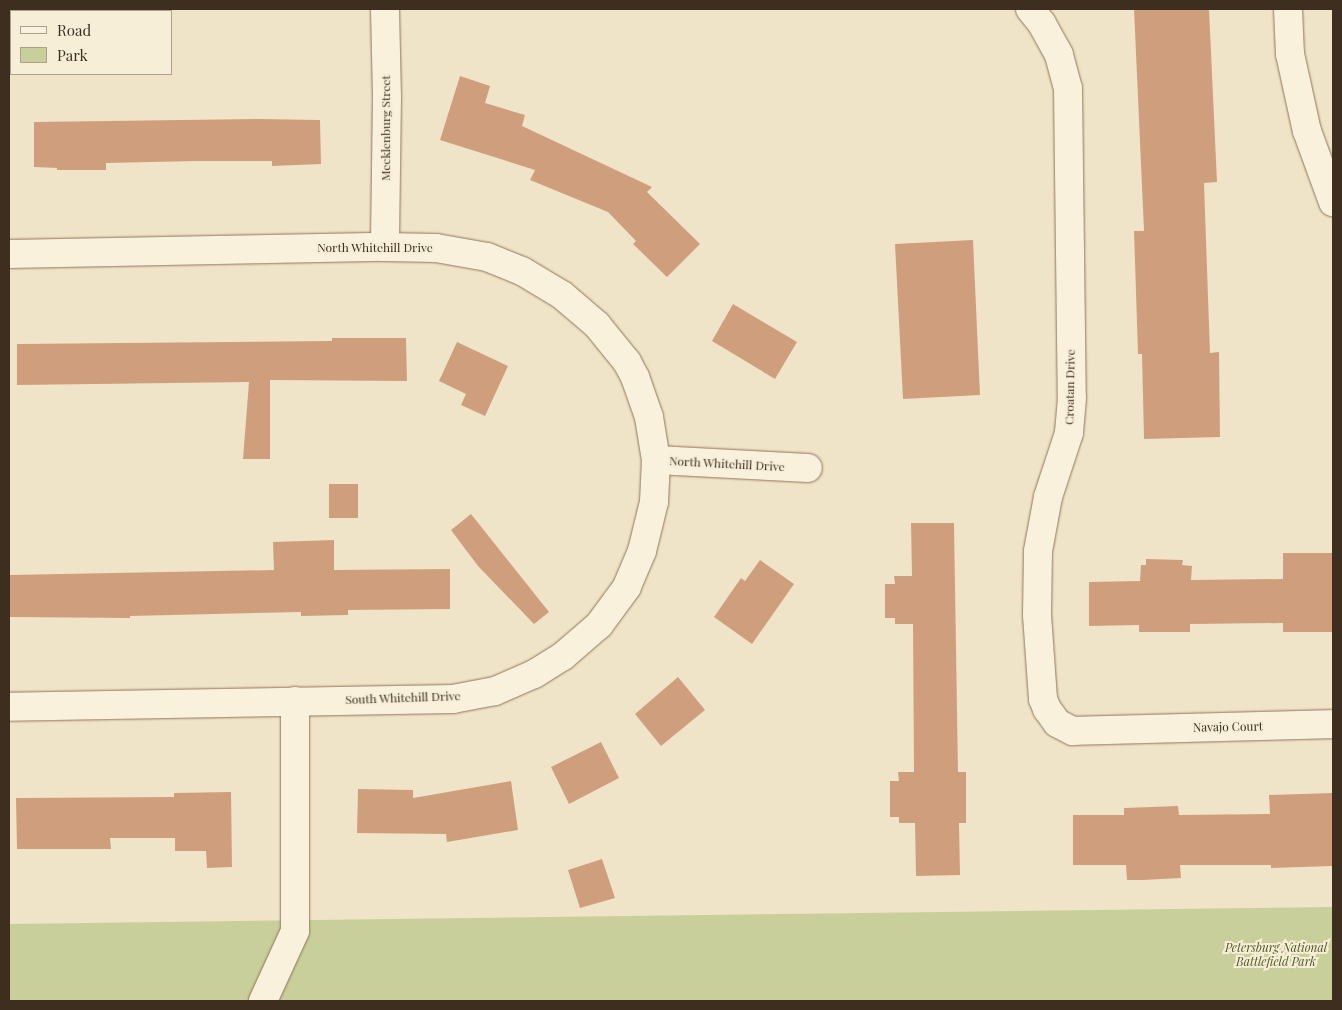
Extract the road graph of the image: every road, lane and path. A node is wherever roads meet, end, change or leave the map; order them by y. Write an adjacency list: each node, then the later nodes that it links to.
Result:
1 (385, 9): 5 (street, Mecklenburg Street)
2 (1288, 9): 4 (street)
3 (1032, 11): 12 (street, Croatan Drive)
4 (1333, 202)
5 (385, 247): 6 (street, North Whitehill Drive); 7 (street, North Whitehill Drive)
6 (9, 254)
7 (656, 460): 8 (street, North Whitehill Drive); 9 (street, South Whitehill Drive)
8 (808, 468)
9 (295, 702): 10 (street, South Whitehill Drive); 13 (street)
10 (9, 707)
11 (1333, 724): 12 (street, Navajo Court)
12 (1122, 730)
13 (262, 1001)

